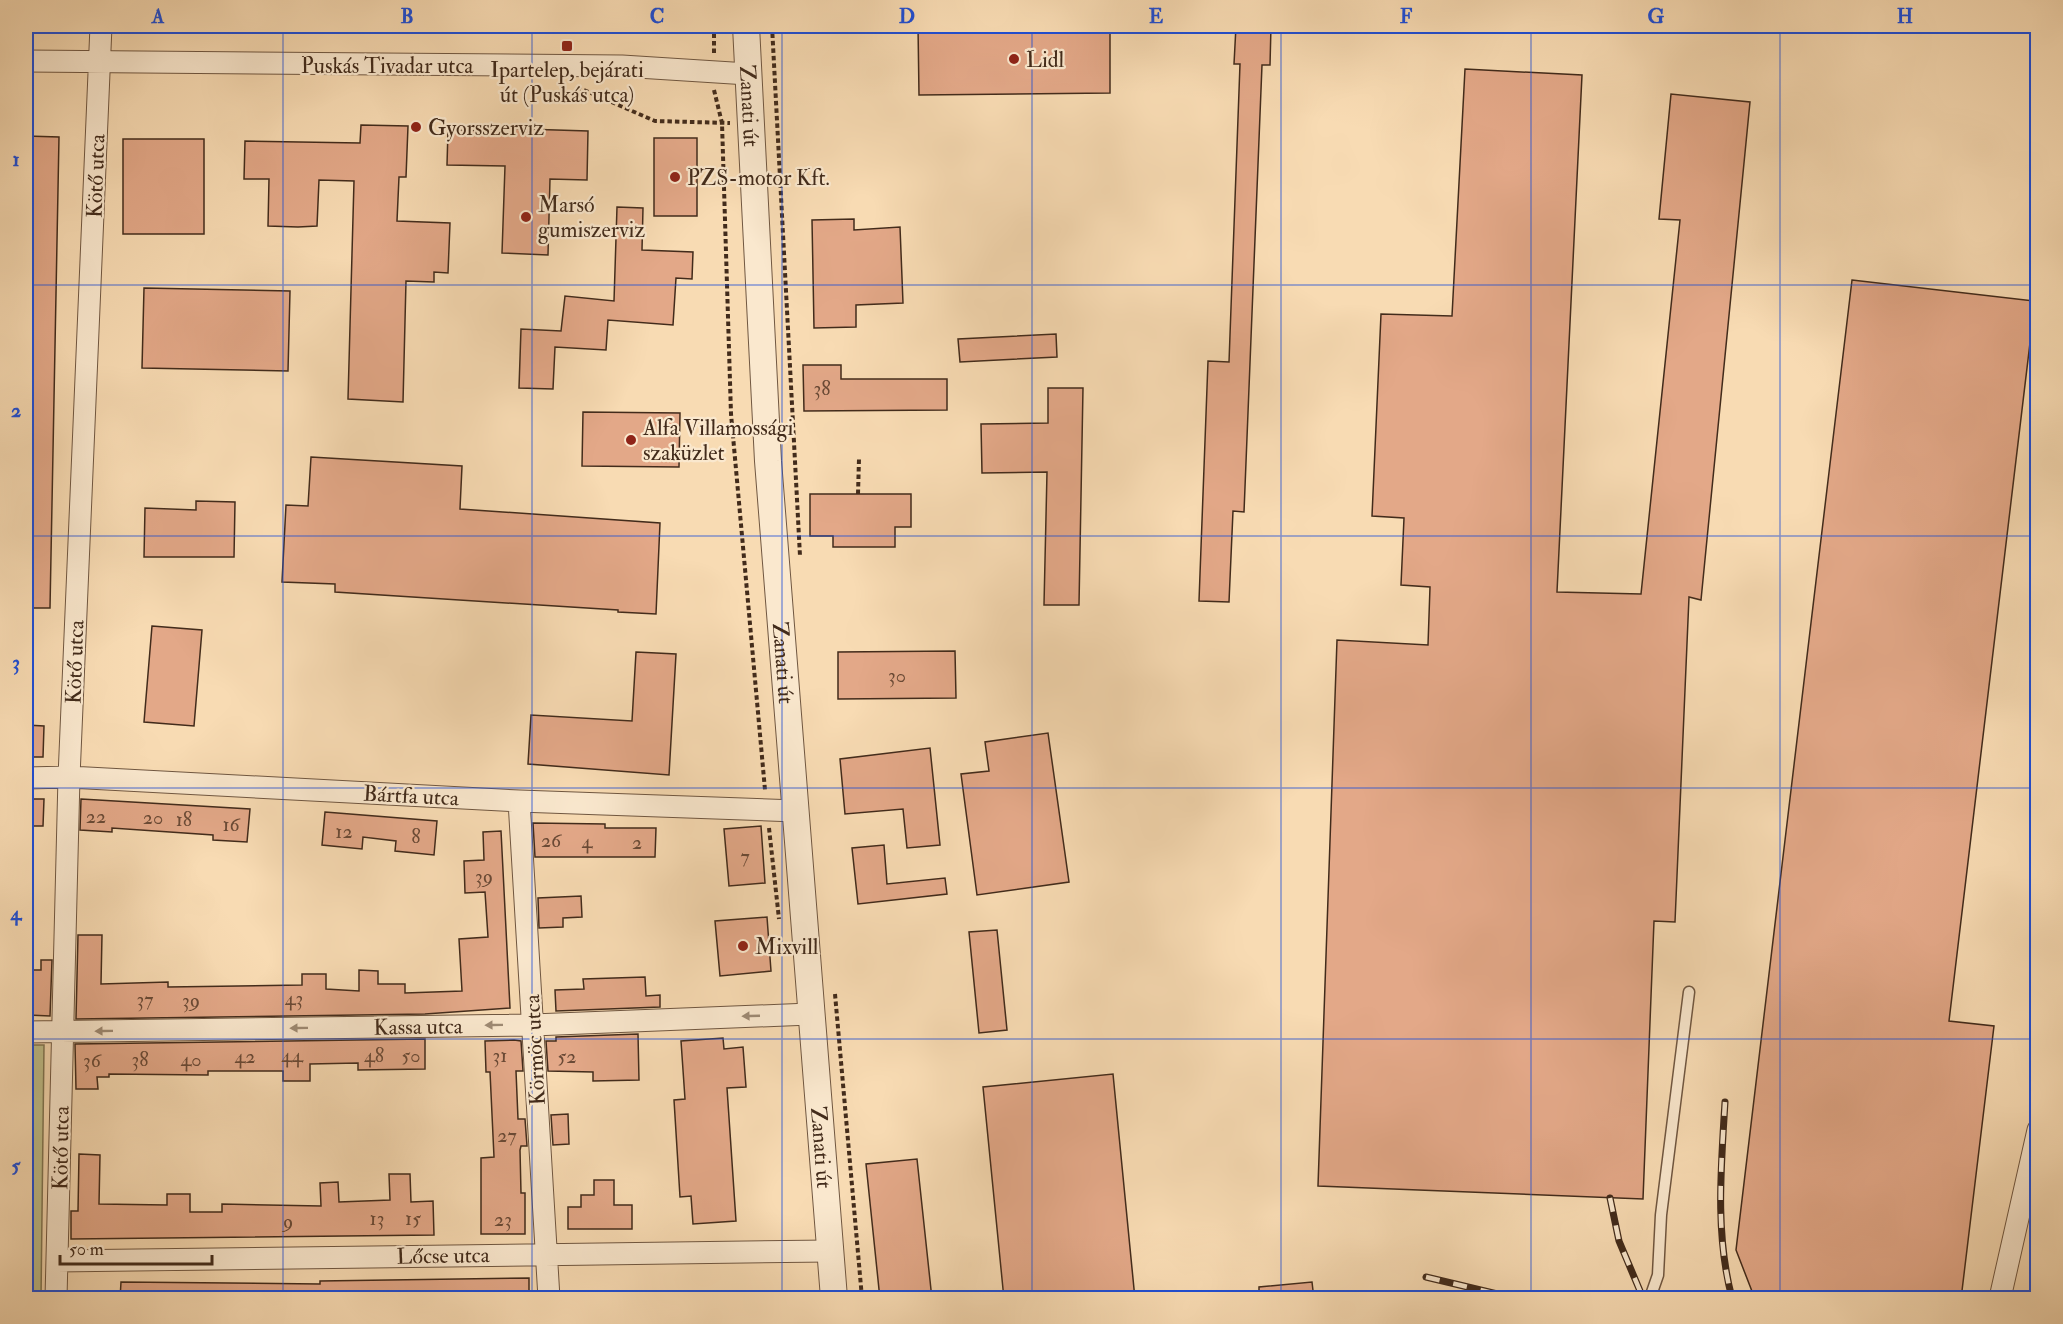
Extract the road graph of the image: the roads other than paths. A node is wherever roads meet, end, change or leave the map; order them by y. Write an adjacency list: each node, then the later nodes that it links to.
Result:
1 (101, 26): 4 (street, Kötő utca)
2 (746, 26): 5 (street, Zanati út)
3 (26, 61): 4 (street, Puskás Tivadar utca)
4 (100, 64): 5 (street, Puskás Tivadar utca); 6 (street, Kötő utca)
5 (748, 74): 9 (street, Zanati út)
6 (69, 777): 7 (street, Bártfa utca); 8 (street, Bártfa utca); 13 (street, Kötő utca)
7 (26, 778)
8 (519, 801): 9 (street, Bártfa utca); 12 (street, Körmöc utca)
9 (796, 811): 11 (street, Zanati út)
10 (1689, 992): 22 (lane)
11 (810, 1014): 12 (street, Kassa utca, one-way to 12); 16 (street, Zanati út)
12 (532, 1025): 13 (street, Kassa utca, one-way to 13); 17 (street, Körmöc utca)
13 (63, 1031): 14 (street, Kassa utca); 18 (street, Kötő utca)
14 (26, 1032)
15 (2037, 1130): 23 (street)
16 (829, 1251): 17 (street, Lőcse utca); 21 (street, Zanati út)
17 (546, 1253): 18 (street, Lőcse utca); 20 (street, Körmöc utca)
18 (57, 1261): 19 (street, Kötő utca)
19 (56, 1299)
20 (549, 1299)
21 (834, 1299)
22 (1650, 1299)
23 (2000, 1299)

